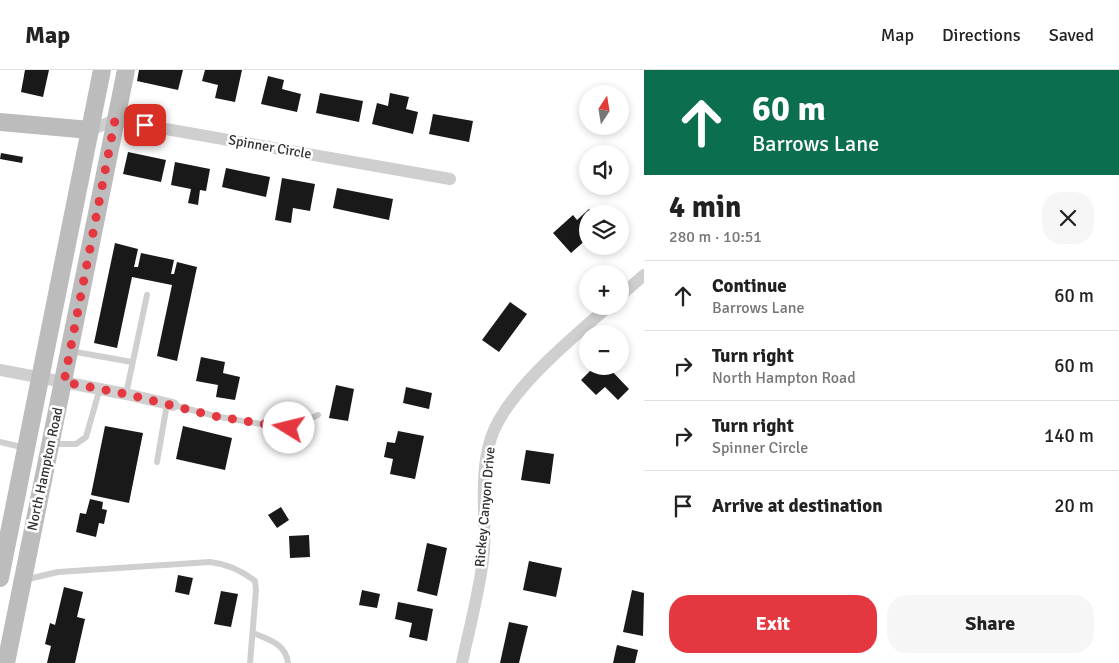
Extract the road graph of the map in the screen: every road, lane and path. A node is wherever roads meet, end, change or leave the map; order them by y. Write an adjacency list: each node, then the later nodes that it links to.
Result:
1 (102, 70): 5 (main road, North Hampton Road)
2 (126, 70): 3 (main road, North Hampton Road)
3 (115, 120): 5 (street); 6 (street, Spinner Circle); 12 (main road, North Hampton Road)
4 (0, 122): 5 (main road)
5 (90, 130): 11 (main road, North Hampton Road)
6 (450, 179)
7 (644, 275): 8 (street)
8 (629, 288)
9 (147, 295): 13 (lane)
10 (598, 315): 31 (street, Rickey Canyon Drive)
11 (48, 338): 12 (main road); 15 (main road, North Hampton Road)
12 (70, 346): 13 (lane); 16 (main road, North Hampton Road)
13 (132, 362): 18 (lane)
14 (0, 370): 15 (street)
15 (40, 377): 16 (street); 23 (main road, North Hampton Road)
16 (64, 382): 17 (street); 22 (main road, North Hampton Road)
17 (100, 388): 18 (street); 22 (lane)
18 (126, 394): 19 (street)
19 (170, 404): 20 (lane); 24 (lane)
20 (318, 414)
21 (0, 442): 23 (lane)
22 (50, 443): 26 (main road, North Hampton Road)
23 (26, 448): 25 (main road, North Hampton Road)
24 (156, 462)
25 (0, 578)
26 (22, 580): 27 (lane); 28 (main road, North Hampton Road)
27 (253, 633): 29 (lane); 30 (lane)
28 (6, 663)
29 (250, 663)
30 (288, 663)
31 (462, 663)

